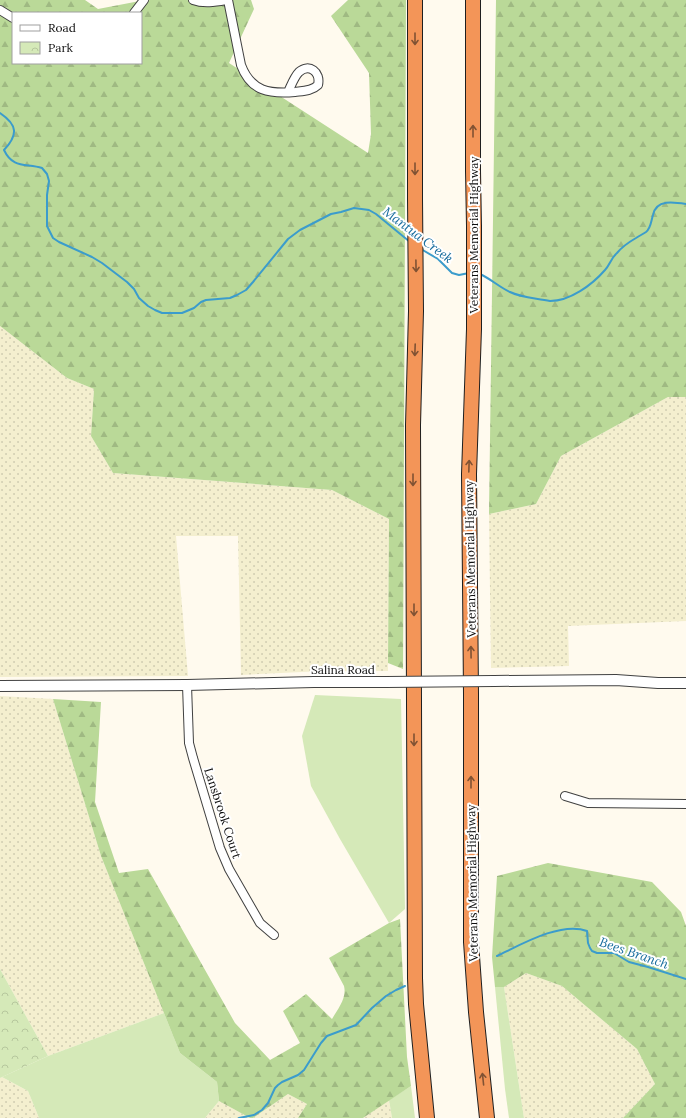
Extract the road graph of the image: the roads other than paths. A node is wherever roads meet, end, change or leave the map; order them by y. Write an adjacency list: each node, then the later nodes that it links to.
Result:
1 (144, 0): 7 (street)
2 (193, 0): 3 (street)
3 (227, 0): 9 (street)
4 (415, 0): 16 (highway, one-way to 16)
5 (473, 0): 17 (highway, Veterans Memorial Highway, one-way to 5)
6 (0, 10): 8 (street)
7 (135, 12)
8 (12, 17)
9 (288, 92)
10 (686, 683): 11 (street, Salina Road, bridge)
11 (187, 685): 12 (street, Salina Road); 15 (street, Lansbrook Court)
12 (0, 686)
13 (565, 796): 14 (street)
14 (686, 804)
15 (274, 935)
16 (427, 1118)
17 (487, 1118)

